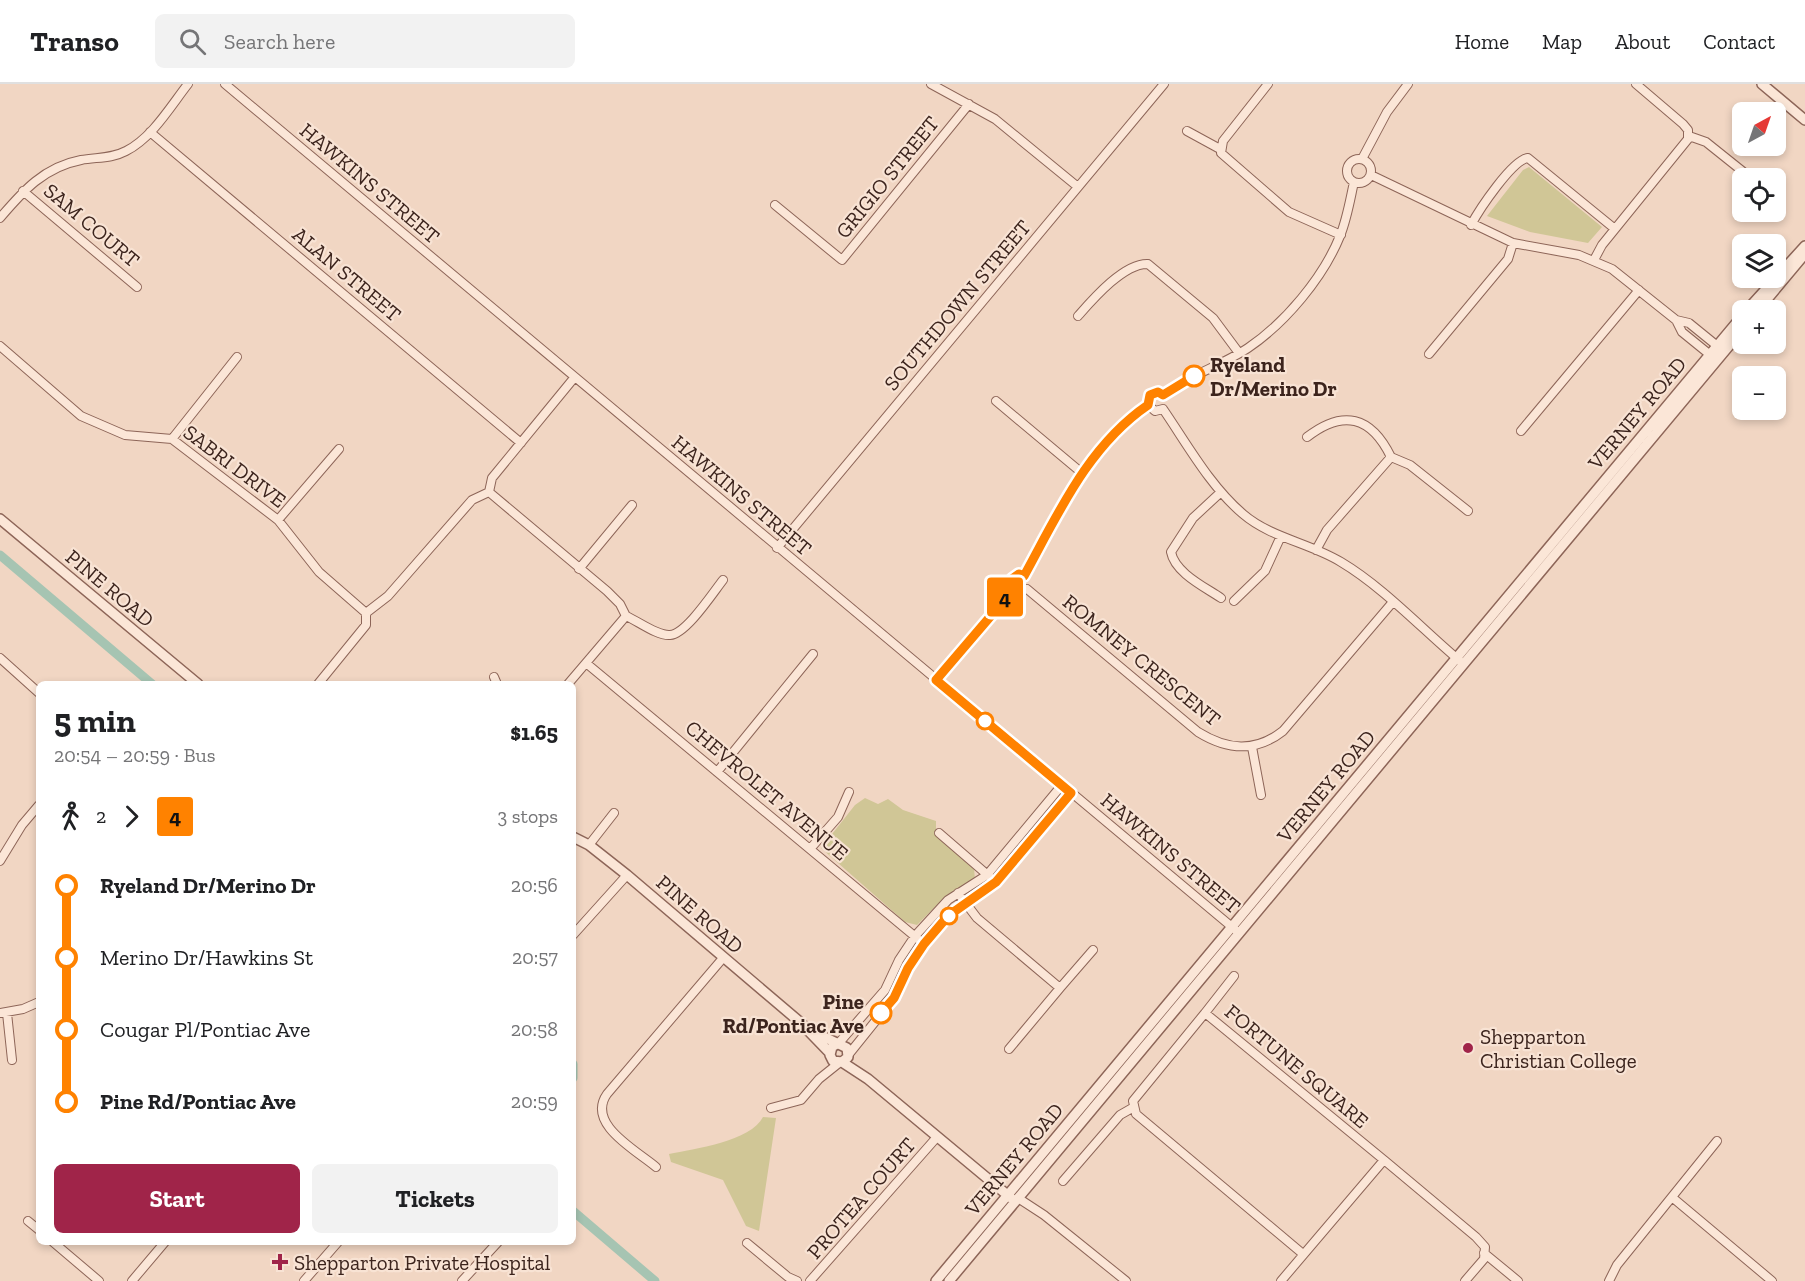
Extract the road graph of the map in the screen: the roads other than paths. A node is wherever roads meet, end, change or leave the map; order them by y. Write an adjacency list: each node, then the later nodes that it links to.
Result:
1 (188, 84): 12 (street)
2 (225, 84): 44 (street, HAWKINS STREET)
3 (932, 84): 9 (street)
4 (1164, 84): 19 (street, SOUTHDOWN STREET)
5 (1268, 84): 14 (street)
6 (1408, 84): 15 (street)
7 (1636, 84): 13 (street)
8 (1762, 84): 10 (street)
9 (969, 104): 19 (street); 21 (street, GRIGIO STREET)
10 (1805, 120)
11 (1187, 131): 14 (street)
12 (150, 132): 20 (street); 52 (street, ALAN STREET)
13 (1689, 136): 16 (street); 24 (street)
14 (1220, 149): 25 (street)
15 (1362, 159): 17 (street); 18 (street)
16 (1738, 168)
17 (1371, 175): 18 (street); 23 (street)
18 (1354, 182): 25 (street)
19 (1078, 187): 63 (street, SOUTHDOWN STREET)
20 (23, 191): 22 (street); 30 (street, SAM COURT)
21 (775, 205)
22 (0, 218)
23 (1471, 225): 24 (street); 26 (street)
24 (1615, 229): 29 (street)
25 (1341, 235): 40 (street)
26 (1513, 243): 29 (street); 41 (street)
27 (1805, 246): 32 (street)
28 (1805, 254): 33 (street)
29 (1594, 260): 31 (street)
30 (137, 287)
31 (1639, 290): 35 (street); 49 (street)
32 (1756, 300)
33 (1766, 300)
34 (1078, 316): 40 (street)
35 (1676, 320): 39 (street); 43 (street)
36 (1732, 331): 39 (street, VERNEY ROAD)
37 (1732, 338): 39 (street, VERNEY ROAD)
38 (0, 346): 51 (street, SABRI DRIVE)
39 (1720, 348): 43 (street, VERNEY ROAD)
40 (1239, 353): 45 (street)
41 (1429, 354)
42 (237, 357): 51 (street)
43 (1713, 357): 77 (street, VERNEY ROAD)
44 (574, 378): 52 (street); 63 (street, HAWKINS STREET)
45 (1163, 395): 47 (street); 48 (street)
46 (996, 401): 55 (street)
47 (1148, 405): 48 (street); 55 (street)
48 (1163, 409): 57 (street)
49 (1521, 431)
50 (1307, 436): 54 (street)
51 (172, 439): 61 (street, SABRI DRIVE)
52 (521, 443): 56 (street)
53 (339, 449): 61 (street)
54 (1391, 457): 59 (street); 64 (street)
55 (1083, 473): 66 (street)
56 (489, 492): 65 (street); 73 (street)
57 (1221, 492): 62 (street); 70 (street)
58 (632, 505): 65 (street)
59 (1468, 512)
60 (0, 519): 80 (street, PINE ROAD)
61 (278, 520): 73 (street, SABRI DRIVE)
62 (1281, 536): 64 (street); 71 (street)
63 (777, 548): 79 (street, HAWKINS STREET)
64 (1316, 549): 72 (street)
65 (579, 569): 74 (street)
66 (1024, 576): 68 (street); 69 (street)
67 (723, 580): 74 (street)
68 (1027, 589): 69 (street); 84 (street, ROMNEY CRESCENT)
69 (1013, 590): 79 (street)
70 (1221, 598)
71 (1234, 601)
72 (1392, 603): 77 (street); 84 (street)
73 (366, 613): 81 (street)
74 (626, 616): 78 (street)
75 (813, 654): 85 (street)
76 (0, 658): 83 (street)
77 (1460, 661): 102 (street, VERNEY ROAD)
78 (586, 663): 82 (street); 85 (street, CHEVROLET AVENUE)
79 (936, 680): 86 (street, HAWKINS STREET)
80 (194, 681)
81 (320, 681)
82 (571, 681)
83 (36, 690)
84 (1252, 747): 89 (street)
85 (717, 772): 95 (street, CHEVROLET AVENUE)
86 (1062, 785): 88 (street, HAWKINS STREET); 98 (street)
87 (849, 792): 95 (street)
88 (1071, 793): 99 (street); 102 (street, HAWKINS STREET)
89 (1262, 795)
90 (36, 809): 96 (street)
91 (614, 813): 94 (street)
92 (939, 833): 98 (street)
93 (576, 838): 94 (street, PINE ROAD)
94 (589, 844): 97 (street, PINE ROAD)
95 (810, 849): 104 (street, CHEVROLET AVENUE)
96 (0, 861)
97 (627, 874): 103 (street); 107 (street, PINE ROAD)
98 (987, 875): 99 (street); 100 (street)
99 (996, 882): 101 (street)
100 (958, 893): 101 (street); 104 (street)
101 (964, 903): 105 (street); 109 (street)
102 (1234, 929): 127 (street, VERNEY ROAD)
103 (576, 932)
104 (915, 936): 105 (street, CHEVROLET AVENUE); 114 (street)
105 (924, 944): 117 (street)
106 (1093, 950): 109 (street)
107 (723, 958): 113 (street, PINE ROAD); 125 (street)
108 (1234, 976): 112 (street)
109 (1060, 988): 115 (street)
110 (36, 1003): 111 (street)
111 (4, 1013): 118 (street)
112 (1205, 1013): 120 (street, FORTUNE SQUARE); 124 (street, FORTUNE SQUARE)
113 (801, 1023): 114 (street, PINE ROAD); 116 (street, PINE ROAD)
114 (838, 1044): 116 (street); 117 (street, PINE ROAD)
115 (1009, 1049)
116 (830, 1054): 117 (street, PINE ROAD); 119 (street)
117 (845, 1058): 119 (street); 122 (street)
118 (12, 1060)
119 (819, 1079): 121 (street)
120 (1134, 1107): 126 (street); 137 (street)
121 (771, 1108)
122 (937, 1137): 127 (street); 143 (street, PROTEA COURT)
123 (1717, 1141): 128 (street)
124 (1384, 1160): 136 (street, FORTUNE SQUARE); 137 (street)
125 (656, 1167)
126 (1063, 1181)
127 (1013, 1198): 144 (street, VERNEY ROAD); 145 (street, VERNEY ROAD); 146 (street)
128 (1673, 1198): 150 (street); 151 (street)
129 (28, 1221): 130 (street)
130 (36, 1228)
131 (747, 1243): 142 (street, PROTEA COURT)
132 (57, 1245): 138 (street)
133 (162, 1245): 139 (street)
134 (335, 1245): 140 (street)
135 (495, 1245): 141 (street)
136 (1484, 1253): 148 (street); 149 (street, FORTUNE SQUARE)
137 (1303, 1254): 147 (street)
138 (99, 1281)
139 (132, 1281)
140 (304, 1281)
141 (462, 1281)
142 (797, 1281)
143 (810, 1281)
144 (936, 1281)
145 (949, 1281)
146 (1126, 1281)
147 (1281, 1281)
148 (1465, 1281)
149 (1518, 1281)
150 (1609, 1281)
151 (1772, 1281)

